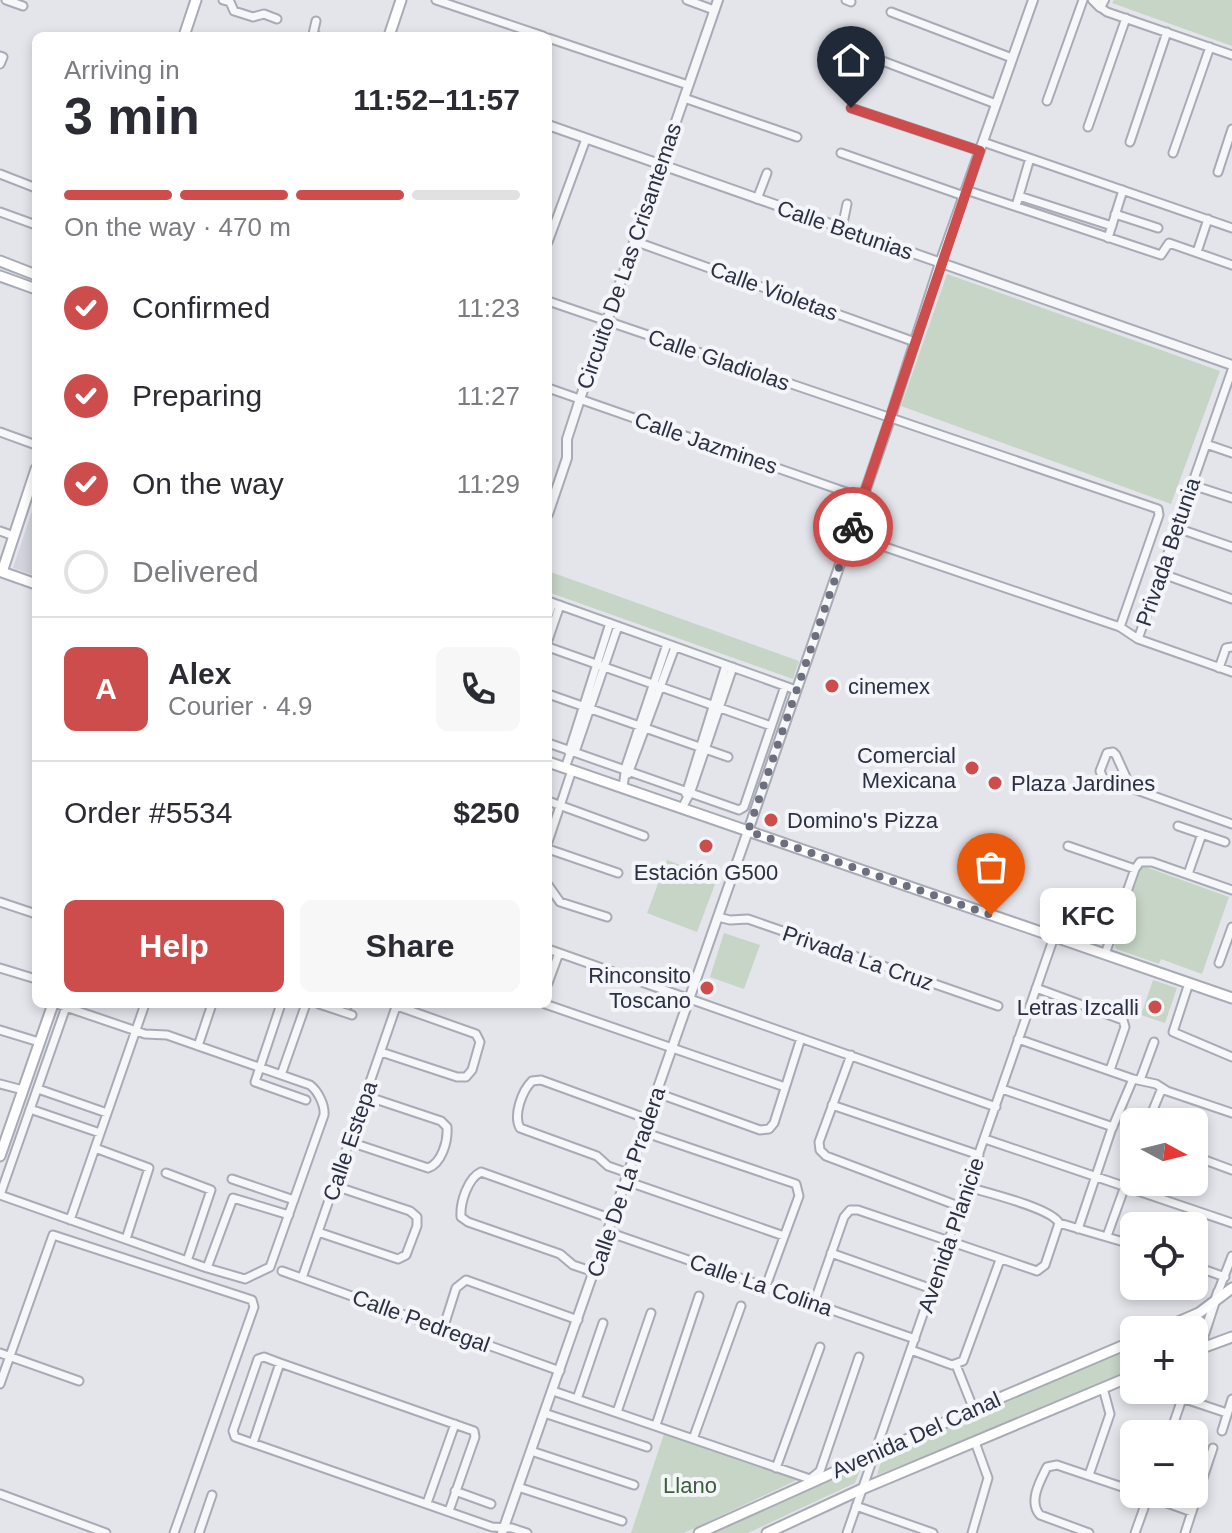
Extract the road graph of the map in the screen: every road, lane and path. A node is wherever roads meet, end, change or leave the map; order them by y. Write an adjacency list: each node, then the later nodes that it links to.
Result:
1 (6, 0): 11 (street)
2 (196, 0): 16 (main road)
3 (223, 0): 14 (street)
4 (401, 0): 18 (main road)
5 (436, 0): 19 (street)
6 (687, 0): 10 (street)
7 (1033, 0): 25 (street, Calle De La Pradera)
8 (1083, 0): 28 (street)
9 (1099, 2): 13 (street)
10 (716, 5): 26 (street, Circuito De Las Crisantemas)
11 (23, 6)
12 (891, 12): 25 (street)
13 (1126, 18): 20 (street); 32 (street)
14 (277, 19)
15 (316, 21): 17 (street)
16 (185, 32)
17 (313, 32)
18 (390, 32)
19 (530, 32)
20 (1167, 32): 22 (street); 36 (street)
21 (552, 39): 26 (street)
22 (1210, 47): 23 (street); 39 (street)
23 (1232, 55)
24 (872, 57): 29 (street)
25 (1012, 58): 29 (street, Calle De La Pradera)
26 (688, 85): 27 (street, Circuito De Las Crisantemas)
27 (684, 98): 34 (street); 41 (street, Circuito De Las Crisantemas)
28 (1047, 101)
29 (996, 104): 37 (street, Calle De La Pradera)
30 (851, 108): 37 (street)
31 (552, 126): 35 (street, Calle Betunias)
32 (1088, 127)
33 (1232, 129): 42 (street)
34 (797, 137)
35 (586, 139): 41 (street, Calle Betunias); 55 (street)
36 (1130, 142)
37 (982, 146): 40 (street); 47 (street, Calle De La Pradera)
38 (841, 153): 47 (street)
39 (1173, 153)
40 (1030, 158): 46 (street); 48 (street)
41 (660, 166): 49 (street, Calle Betunias); 64 (street, Circuito De Las Crisantemas)
42 (1218, 172)
43 (767, 173): 49 (street)
44 (0, 174): 45 (street)
45 (32, 186)
46 (1123, 190): 53 (street); 56 (street)
47 (965, 193): 51 (street); 67 (street, Calle De La Pradera)
48 (1019, 196): 51 (street); 58 (street)
49 (757, 199): 59 (street, Calle Betunias)
50 (847, 204): 59 (street)
51 (1016, 206): 63 (street)
52 (0, 212): 57 (street)
53 (1115, 214): 58 (street); 60 (street)
54 (552, 215): 55 (street)
55 (557, 217): 62 (street)
56 (1208, 219): 61 (street); 65 (street)
57 (32, 224)
58 (1112, 226): 63 (street)
59 (842, 228): 67 (street, Calle Betunias)
60 (1158, 228)
61 (1232, 228)
62 (552, 231)
63 (1108, 238): 65 (street)
64 (634, 241): 73 (street, Circuito De Las Crisantemas); 74 (street, Calle Violetas)
65 (1197, 252): 68 (street)
66 (0, 261): 69 (main road)
67 (940, 263): 74 (street, Calle De La Pradera); 75 (street, Calle Betunias)
68 (1232, 265)
69 (32, 273)
70 (0, 276): 71 (main road)
71 (32, 288)
72 (552, 302): 73 (street, Calle Gladiolas)
73 (607, 322): 77 (street, Circuito De Las Crisantemas); 78 (street, Calle Gladiolas)
74 (915, 342): 78 (street, Calle De La Pradera)
75 (1232, 368): 81 (street, Privada Betunia)
76 (552, 389): 77 (street, Calle Jazmines)
77 (580, 399): 85 (street, Calle Jazmines); 87 (street, Circuito De Las Crisantemas)
78 (890, 419): 85 (street, Calle De La Pradera); 99 (street, Calle Gladiolas)
79 (0, 432): 80 (street)
80 (32, 444)
81 (1206, 444): 82 (street); 84 (street, Privada Betunia)
82 (1232, 453)
83 (32, 481): 91 (main road)
84 (1192, 485): 86 (street); 88 (street, Privada Betunia)
85 (863, 498): 90 (street, Calle De La Pradera)
86 (1232, 498)
87 (552, 502)
88 (1177, 528): 92 (street); 93 (street, Privada Betunia)
89 (0, 531): 91 (street)
90 (850, 535): 99 (street); 110 (street, Calle De La Pradera)
91 (14, 536): 94 (main road)
92 (1232, 547)
93 (1160, 573): 96 (street); 100 (street, Privada Betunia)
94 (1, 576): 95 (main road)
95 (32, 583)
96 (1232, 599)
97 (554, 603): 98 (street)
98 (614, 625): 101 (street); 104 (street)
99 (1120, 627): 100 (street)
100 (1138, 639): 106 (street, Privada Betunia)
101 (671, 646): 105 (street); 108 (street)
102 (1232, 647): 106 (street)
103 (552, 648): 104 (street)
104 (600, 666): 108 (street); 113 (street)
105 (730, 666): 109 (street); 112 (street)
106 (1219, 668): 107 (street, Privada Betunia)
107 (1232, 672)
108 (658, 686): 112 (street); 115 (street)
109 (785, 686): 110 (street); 114 (street)
110 (796, 690): 132 (street, Calle De La Pradera)
111 (552, 695): 113 (street)
112 (716, 706): 114 (street); 117 (street)
113 (586, 707): 115 (street); 118 (street)
114 (771, 726): 125 (street)
115 (643, 727): 117 (street); 122 (street)
116 (552, 745): 118 (street)
117 (702, 748): 119 (street); 125 (street)
118 (571, 752): 121 (street); 122 (street)
119 (728, 757)
120 (552, 763): 121 (main road)
121 (568, 769): 123 (main road); 127 (street)
122 (627, 773): 123 (street); 125 (street)
123 (623, 787): 128 (main road)
124 (1131, 788): 124 (street); 129 (street)
125 (687, 794): 128 (street)
126 (552, 803): 127 (street)
127 (560, 806): 131 (street); 134 (street)
128 (682, 808): 132 (main road)
129 (1232, 824)
130 (1178, 826): 133 (street)
131 (552, 830)
132 (748, 831): 147 (street, Calle De La Pradera); 150 (main road)
133 (1202, 834): 135 (street); 140 (street)
134 (644, 836)
135 (1225, 842)
136 (1068, 846): 138 (street)
137 (552, 850): 139 (street)
138 (1135, 869): 140 (street); 149 (street)
139 (618, 873)
140 (1188, 874): 141 (street)
141 (1232, 890)
142 (552, 891): 146 (street)
143 (0, 902): 145 (street)
144 (1046, 907): 149 (street)
145 (32, 913)
146 (607, 917)
147 (718, 917): 161 (street, Calle De La Pradera); 163 (street, Privada La Cruz)
148 (1232, 927): 154 (street)
149 (1112, 931): 153 (street)
150 (1054, 937): 153 (main road); 159 (street, Avenida Planicie)
151 (552, 950): 152 (street)
152 (559, 953): 156 (street); 161 (street)
153 (1105, 954): 158 (main road)
154 (1219, 963)
155 (0, 968): 157 (street)
156 (552, 972)
157 (32, 978)
158 (1189, 983): 160 (main road); 185 (street)
159 (1036, 988): 178 (street, Avenida Planicie); 187 (street)
160 (1232, 998)
161 (690, 999): 177 (street); 182 (street, Calle De La Pradera)
162 (552, 1006): 182 (street)
163 (998, 1006)
164 (53, 1008): 179 (main road)
165 (66, 1008): 193 (street)
166 (73, 1008): 176 (street)
167 (144, 1008): 176 (street)
168 (211, 1008): 181 (street)
169 (280, 1008): 186 (street)
170 (305, 1008): 188 (street)
171 (331, 1008): 174 (street)
172 (396, 1008): 183 (street, Calle Estepa)
173 (405, 1008): 183 (street)
174 (352, 1015)
175 (0, 1030): 179 (street)
176 (136, 1031): 181 (street); 203 (street)
177 (801, 1038): 184 (street); 191 (street)
178 (1018, 1039): 187 (street); 194 (street, Avenida Planicie)
179 (39, 1042): 195 (main road)
180 (1154, 1042): 189 (street)
181 (198, 1046): 186 (street)
182 (672, 1048): 191 (street); 196 (street, Calle De La Pradera)
183 (381, 1052): 197 (street, Calle Estepa)
184 (851, 1055): 199 (street); 200 (street)
185 (1232, 1057)
186 (259, 1068): 188 (street); 198 (street)
187 (1110, 1070): 189 (street)
188 (281, 1075): 226 (street)
189 (1136, 1079): 192 (street); 206 (street)
190 (0, 1084): 195 (street)
191 (785, 1087): 196 (street)
192 (1162, 1088): 201 (street); 204 (street)
193 (38, 1089): 202 (street); 203 (street)
194 (1002, 1089): 200 (street, Avenida Planicie); 206 (street)
195 (23, 1090): 212 (main road)
196 (657, 1093): 205 (street, Calle De La Pradera)
197 (366, 1096): 210 (street, Calle Estepa); 210 (street)
198 (306, 1100)
199 (832, 1105): 213 (street); 227 (street)
200 (996, 1107): 209 (street, Avenida Planicie)
201 (1154, 1108)
202 (30, 1109): 208 (street); 223 (street)
203 (107, 1113): 208 (street)
204 (1232, 1113)
205 (648, 1119): 207 (street, Calle De La Pradera); 218 (street)
206 (1113, 1127): 217 (street)
207 (643, 1132): 218 (street, Calle De La Pradera); 236 (street)
208 (100, 1133): 211 (street)
209 (985, 1139): 213 (street, Avenida Planicie); 217 (street)
210 (350, 1142): 221 (street, Calle Estepa)
211 (95, 1148): 230 (street); 238 (street)
212 (1, 1149)
213 (979, 1155): 222 (street, Avenida Planicie)
214 (1208, 1161): 215 (street)
215 (1232, 1170)
216 (166, 1173): 244 (street)
217 (1095, 1176): 220 (street); 233 (street)
218 (627, 1177): 229 (street, Calle De La Pradera); 236 (street)
219 (232, 1179): 226 (street)
220 (1120, 1184)
221 (335, 1186): 234 (street, Calle Estepa); 234 (street)
222 (968, 1187): 227 (street, Avenida Planicie); 231 (street)
223 (0, 1195): 230 (street)
224 (1121, 1196): 237 (street)
225 (1154, 1196): 232 (street)
226 (294, 1200): 228 (street)
227 (961, 1207): 240 (street, Avenida Planicie)
228 (289, 1215): 245 (street); 245 (street)
229 (612, 1219): 235 (street, Calle De La Pradera); 248 (street)
230 (70, 1220): 238 (street)
231 (1059, 1223): 233 (street); 243 (street)
232 (1232, 1223)
233 (1078, 1229): 237 (street)
234 (318, 1232): 250 (street, Calle Estepa)
235 (608, 1232): 248 (street, Calle De La Pradera); 251 (street, Calle La Colina)
236 (784, 1236): 251 (street)
237 (1107, 1236): 239 (street)
238 (126, 1239): 244 (street)
239 (1120, 1240)
240 (949, 1242): 241 (street); 243 (street); 253 (street, Avenida Planicie)
241 (831, 1253): 253 (street); 256 (street)
242 (1232, 1256): 249 (street)
243 (1000, 1260): 277 (street)
244 (187, 1261): 245 (street)
245 (207, 1268)
246 (282, 1271): 250 (street, Calle Pedregal)
247 (1208, 1271): 249 (street)
248 (594, 1272): 262 (street, Calle De La Pradera)
249 (1225, 1277): 254 (street)
250 (302, 1278): 264 (street, Calle Pedregal)
251 (766, 1286): 256 (street, Calle La Colina)
252 (1232, 1288): 257 (main road)
253 (932, 1289): 266 (street, Avenida Planicie)
254 (1218, 1292): 257 (street)
255 (699, 1296): 292 (street)
256 (814, 1303): 266 (street, Calle La Colina)
257 (1213, 1305): 260 (main road); 261 (street)
258 (741, 1306): 294 (street)
259 (651, 1313): 288 (street)
260 (1190, 1316)
261 (1208, 1318)
262 (578, 1320): 264 (street); 278 (street, Calle De La Pradera)
263 (603, 1323): 284 (street)
264 (443, 1329): 278 (street, Calle Pedregal)
265 (1232, 1337): 267 (main road)
266 (915, 1339): 272 (street, Avenida Planicie)
267 (1221, 1341): 268 (street); 269 (main road)
268 (1232, 1345)
269 (1208, 1346)
270 (820, 1347): 302 (street)
271 (1120, 1347): 287 (main road, Avenida Del Canal)
272 (911, 1350): 277 (street); 300 (street, Avenida Planicie)
273 (0, 1353): 274 (street)
274 (10, 1357): 279 (street); 281 (street); 323 (street)
275 (859, 1357): 302 (street)
276 (280, 1363): 291 (street); 296 (street); 296 (street)
277 (956, 1365): 287 (street)
278 (560, 1371): 283 (street, Calle De La Pradera)
279 (79, 1381)
280 (1120, 1381): 282 (main road, Avenida Del Canal)
281 (0, 1384)
282 (1103, 1388): 295 (main road, Avenida Del Canal); 303 (street)
283 (553, 1391): 284 (street); 289 (street, Calle De La Pradera)
284 (577, 1399): 288 (street)
285 (1232, 1399): 290 (street)
286 (1207, 1404): 290 (street)
287 (974, 1410): 300 (main road, Avenida Del Canal)
288 (617, 1412): 292 (street)
289 (544, 1413): 297 (street); 299 (street, Calle De La Pradera)
290 (1227, 1413): 293 (street)
291 (455, 1424): 308 (street); 311 (street)
292 (656, 1425): 294 (street)
293 (1222, 1431)
294 (693, 1439): 302 (street)
295 (975, 1442): 307 (main road, Avenida Del Canal); 329 (street)
296 (253, 1443): 311 (street)
297 (647, 1447)
298 (1213, 1448): 301 (street)
299 (531, 1451): 304 (street); 306 (street, Calle De La Pradera)
300 (875, 1453): 307 (street, Avenida Planicie); 326 (main road, Avenida Del Canal)
301 (1208, 1461)
302 (776, 1468)
303 (1089, 1475): 305 (street); 330 (street)
304 (634, 1485)
305 (1120, 1486)
306 (518, 1487): 319 (street); 320 (street, Calle De La Pradera)
307 (862, 1489): 313 (street, Avenida Planicie); 321 (main road, Avenida Del Canal)
308 (455, 1491): 312 (street); 317 (street)
309 (0, 1494): 322 (street)
310 (212, 1495): 324 (street)
311 (427, 1503): 317 (street)
312 (491, 1504)
313 (856, 1506): 327 (street, Avenida Planicie); 328 (street)
314 (1142, 1508): 331 (street)
315 (1181, 1508): 318 (street)
316 (1193, 1508): 318 (street)
317 (449, 1511): 320 (street)
318 (1192, 1512): 332 (street)
319 (622, 1521)
320 (503, 1530): 325 (street)
321 (773, 1532)
322 (106, 1533)
323 (174, 1533)
324 (199, 1533)
325 (527, 1533)
326 (699, 1533)
327 (847, 1533)
328 (933, 1533)
329 (972, 1533)
330 (1089, 1533)
331 (1135, 1533)
332 (1185, 1533)

